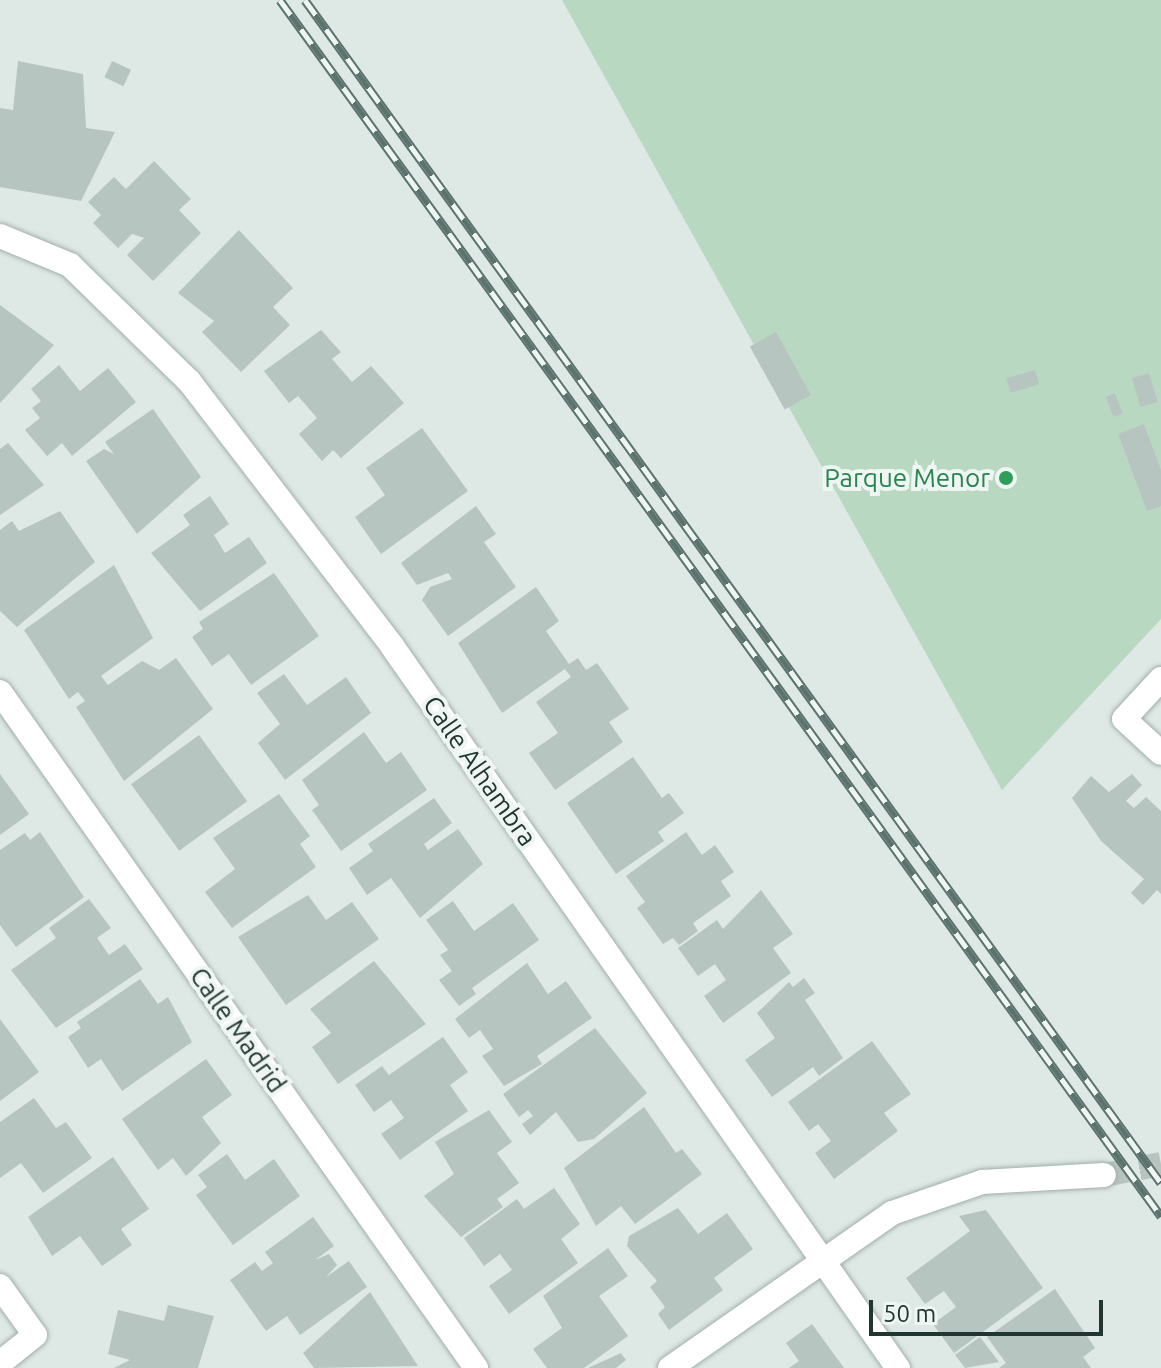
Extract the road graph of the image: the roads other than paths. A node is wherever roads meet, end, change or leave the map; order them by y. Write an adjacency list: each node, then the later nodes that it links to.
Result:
1 (0, 236): 6 (street, Calle Alhambra)
2 (1161, 679): 4 (street)
3 (0, 692): 9 (street, Calle Madrid)
4 (1161, 753)
5 (1104, 1175): 6 (street)
6 (822, 1262): 10 (street); 11 (street, Calle Alhambra)
7 (0, 1286): 8 (street)
8 (0, 1363)
9 (476, 1368)
10 (670, 1368)
11 (898, 1368)

